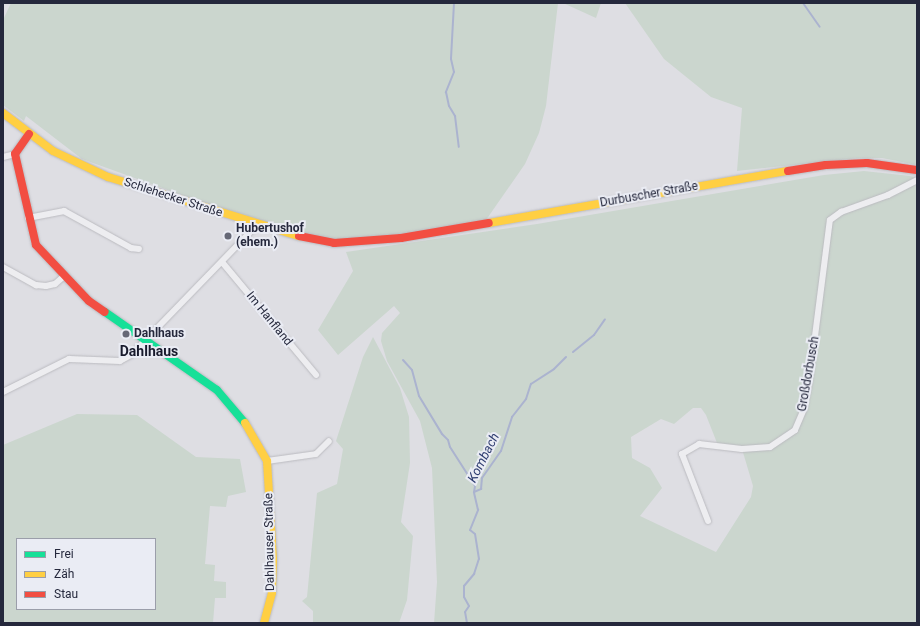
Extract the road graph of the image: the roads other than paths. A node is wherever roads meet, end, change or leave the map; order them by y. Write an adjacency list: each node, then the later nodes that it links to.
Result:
1 (3, 113): 2 (main road, Schlehecker Straße)
2 (29, 134): 3 (main road); 8 (main road, Schlehecker Straße)
3 (15, 154): 4 (street); 7 (main road, Dahlhauser Straße)
4 (3, 157)
5 (917, 170): 9 (main road, Durbuscher Straße)
6 (917, 180): 19 (street, Großdorbusch)
7 (28, 218): 10 (street); 13 (main road, Dahlhauser Straße)
8 (257, 225): 9 (main road, Schlehecker Straße); 11 (street)
9 (382, 240)
10 (139, 249)
11 (222, 262): 14 (street); 15 (street, Im Hanfland)
12 (3, 267): 13 (street)
13 (63, 277): 14 (main road, Dahlhauser Straße)
14 (145, 341): 16 (street); 18 (main road, Dahlhauser Straße)
15 (316, 375)
16 (3, 392)
17 (329, 441): 18 (street)
18 (267, 461): 20 (main road, Dahlhauser Straße)
19 (708, 521)
20 (264, 623)

